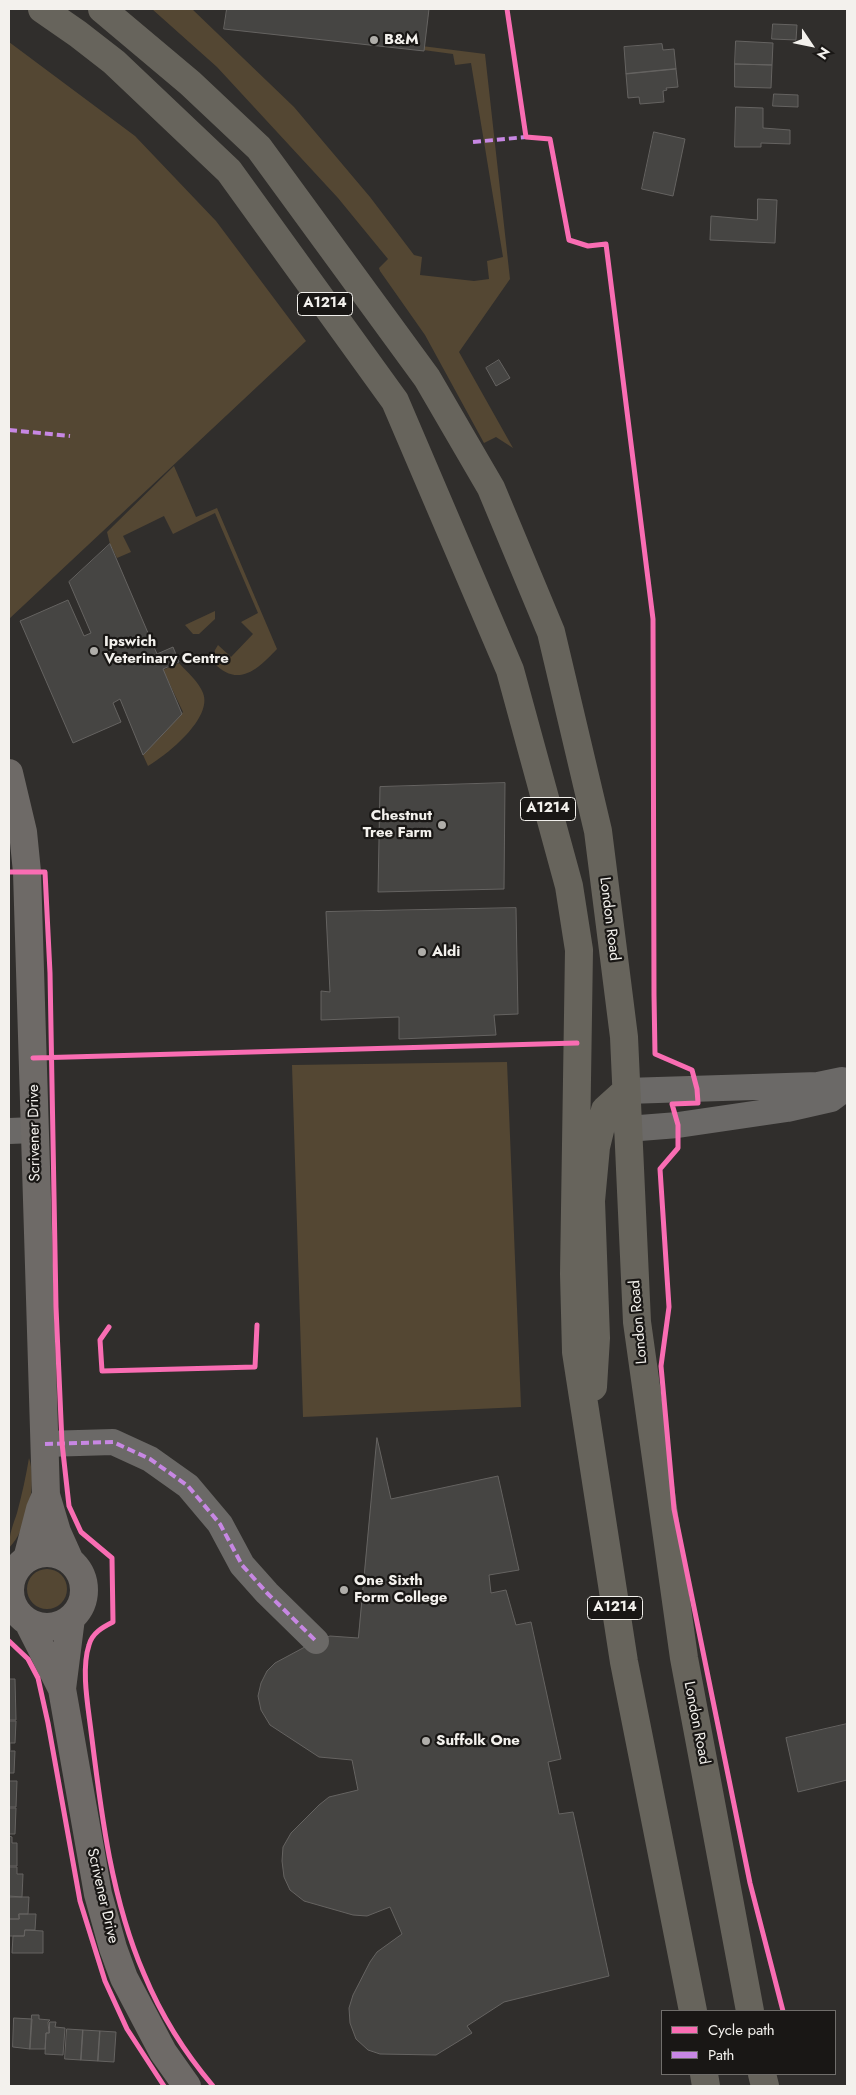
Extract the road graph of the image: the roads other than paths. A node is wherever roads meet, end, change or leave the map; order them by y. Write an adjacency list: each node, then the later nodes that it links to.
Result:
1 (42, 9): 4 (main road, A1214)
2 (102, 9): 7 (main road, London Road / A1214)
3 (9, 773): 10 (street, Scrivener Drive)
4 (577, 1043): 8 (main road); 12 (main road, A1214)
5 (847, 1078): 7 (street)
6 (847, 1087): 9 (street)
7 (626, 1091): 8 (main road); 9 (main road, London Road / A1214)
8 (605, 1110): 9 (main road); 12 (main road)
9 (627, 1129): 21 (main road, London Road / A1214)
10 (22, 1131): 11 (street, Scrivener Drive)
11 (45, 1444): 13 (street, Scrivener Drive); 18 (street)
12 (590, 1446): 20 (main road, A1214)
13 (46, 1495): 14 (street, Scrivener Drive); 15 (street, Scrivener Drive)
14 (70, 1561): 15 (street); 17 (street)
15 (18, 1566): 16 (street)
16 (18, 1614): 17 (street); 19 (street, Scrivener Drive)
17 (71, 1618): 19 (street, Scrivener Drive)
18 (316, 1641)
19 (62, 1689): 22 (street, Scrivener Drive)
20 (693, 2010)
21 (750, 2010)
22 (187, 2086)

